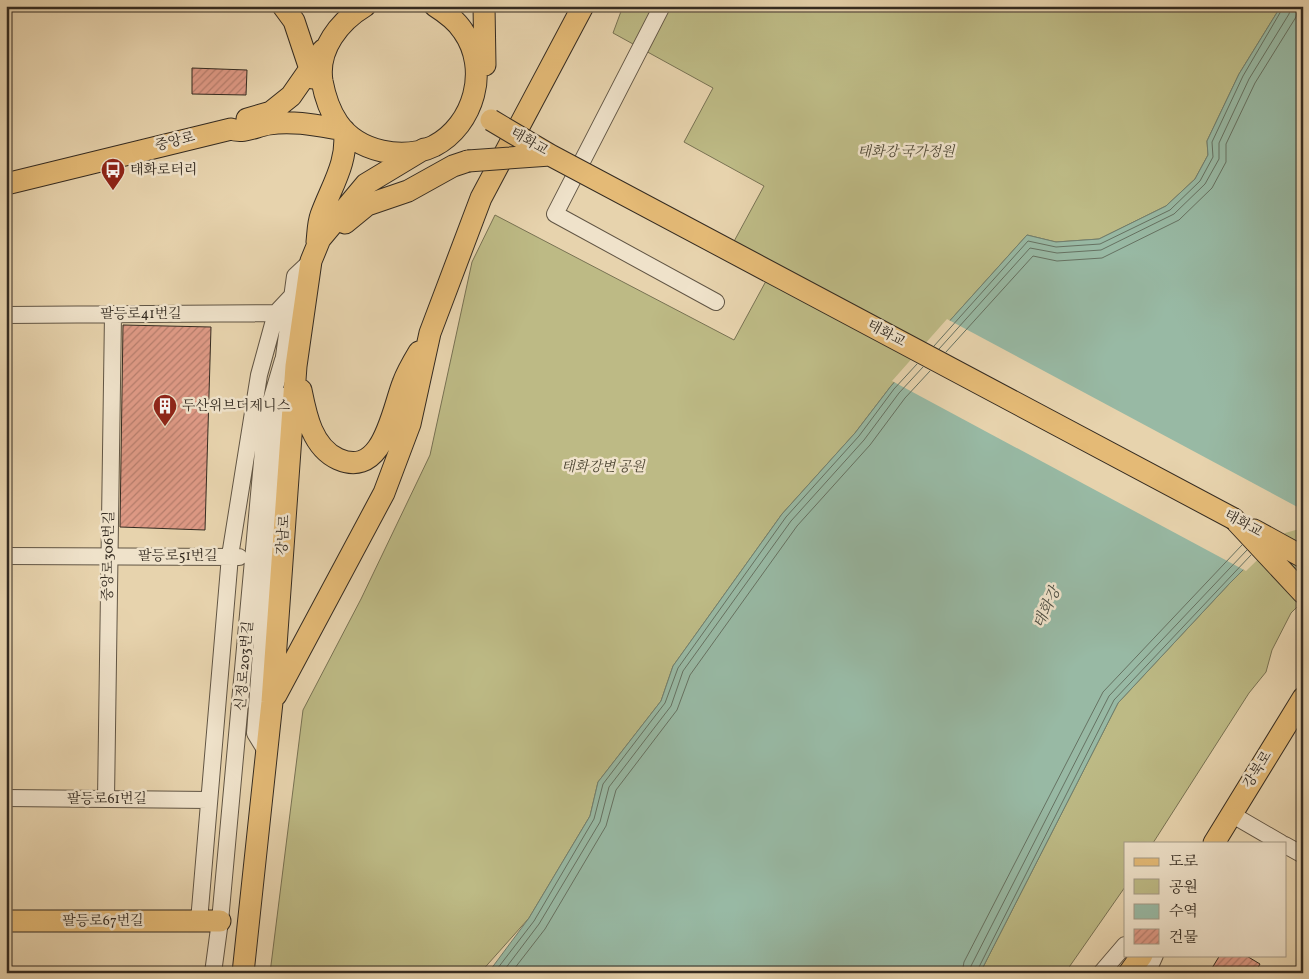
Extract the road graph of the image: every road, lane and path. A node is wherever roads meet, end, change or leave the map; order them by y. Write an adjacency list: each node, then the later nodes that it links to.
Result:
1 (283, 6): 8 (main road)
2 (365, 6): 7 (main road)
3 (435, 6): 9 (main road)
4 (484, 6): 9 (main road)
5 (583, 6): 23 (main road)
6 (662, 6): 19 (street)
7 (331, 40): 8 (main road); 10 (main road)
8 (310, 68): 10 (main road); 12 (main road)
9 (476, 86): 11 (main road)
10 (325, 100): 13 (main road)
11 (470, 109): 14 (main road, 강남로); 15 (main road, 태화교, bridge)
12 (231, 129): 13 (main road, 중앙로); 16 (main road, 중앙로)
13 (344, 130): 14 (main road); 17 (main road)
14 (424, 149): 17 (main road, 강남로)
15 (550, 155): 17 (main road, bridge); 25 (main road, 태화교, bridge)
16 (6, 184)
17 (314, 254): 18 (street); 24 (main road, 강남로)
18 (291, 297): 20 (street); 24 (street)
19 (716, 302)
20 (276, 313): 21 (street, 팔등로41번길); 30 (street)
21 (114, 314): 22 (street, 팔등로41번길); 29 (street, 중앙로306번길)
22 (6, 315)
23 (430, 333): 24 (main road); 35 (main road)
24 (290, 363): 31 (street, 신정로203번길); 35 (main road, 강남로); 36 (street)
25 (1234, 519): 26 (main road, 태화교); 33 (main road)
26 (1279, 544): 27 (main road); 32 (main road, 태화교)
27 (1303, 545)
28 (6, 556): 29 (street, 팔등로51번길)
29 (108, 556): 30 (street, 팔등로51번길); 38 (street, 중앙로306번길)
30 (230, 556): 31 (street, 팔등로51번길); 39 (street)
31 (255, 557): 46 (street, 신정로203번길)
32 (1303, 557)
33 (1303, 594)
34 (1301, 698): 40 (main road, 강북로)
35 (272, 702): 36 (main road, 강남로)
36 (266, 751): 52 (main road, 강남로)
37 (6, 798): 38 (street, 팔등로61번길)
38 (106, 798): 39 (street, 팔등로61번길)
39 (209, 800): 47 (street)
40 (1231, 814): 41 (main road, 강북로); 42 (street)
41 (1215, 842)
42 (1279, 842)
43 (1286, 846): 44 (street)
44 (1303, 855)
45 (6, 921): 47 (main road, 팔등로67번길)
46 (220, 921): 47 (main road, 팔등로67번길); 51 (street, 신정로203번길)
47 (199, 922)
48 (1124, 946): 53 (street)
49 (1141, 956): 54 (main road)
50 (1155, 956): 55 (street)
51 (213, 973)
52 (243, 973)
53 (1101, 973)
54 (1130, 973)
55 (1147, 973)

